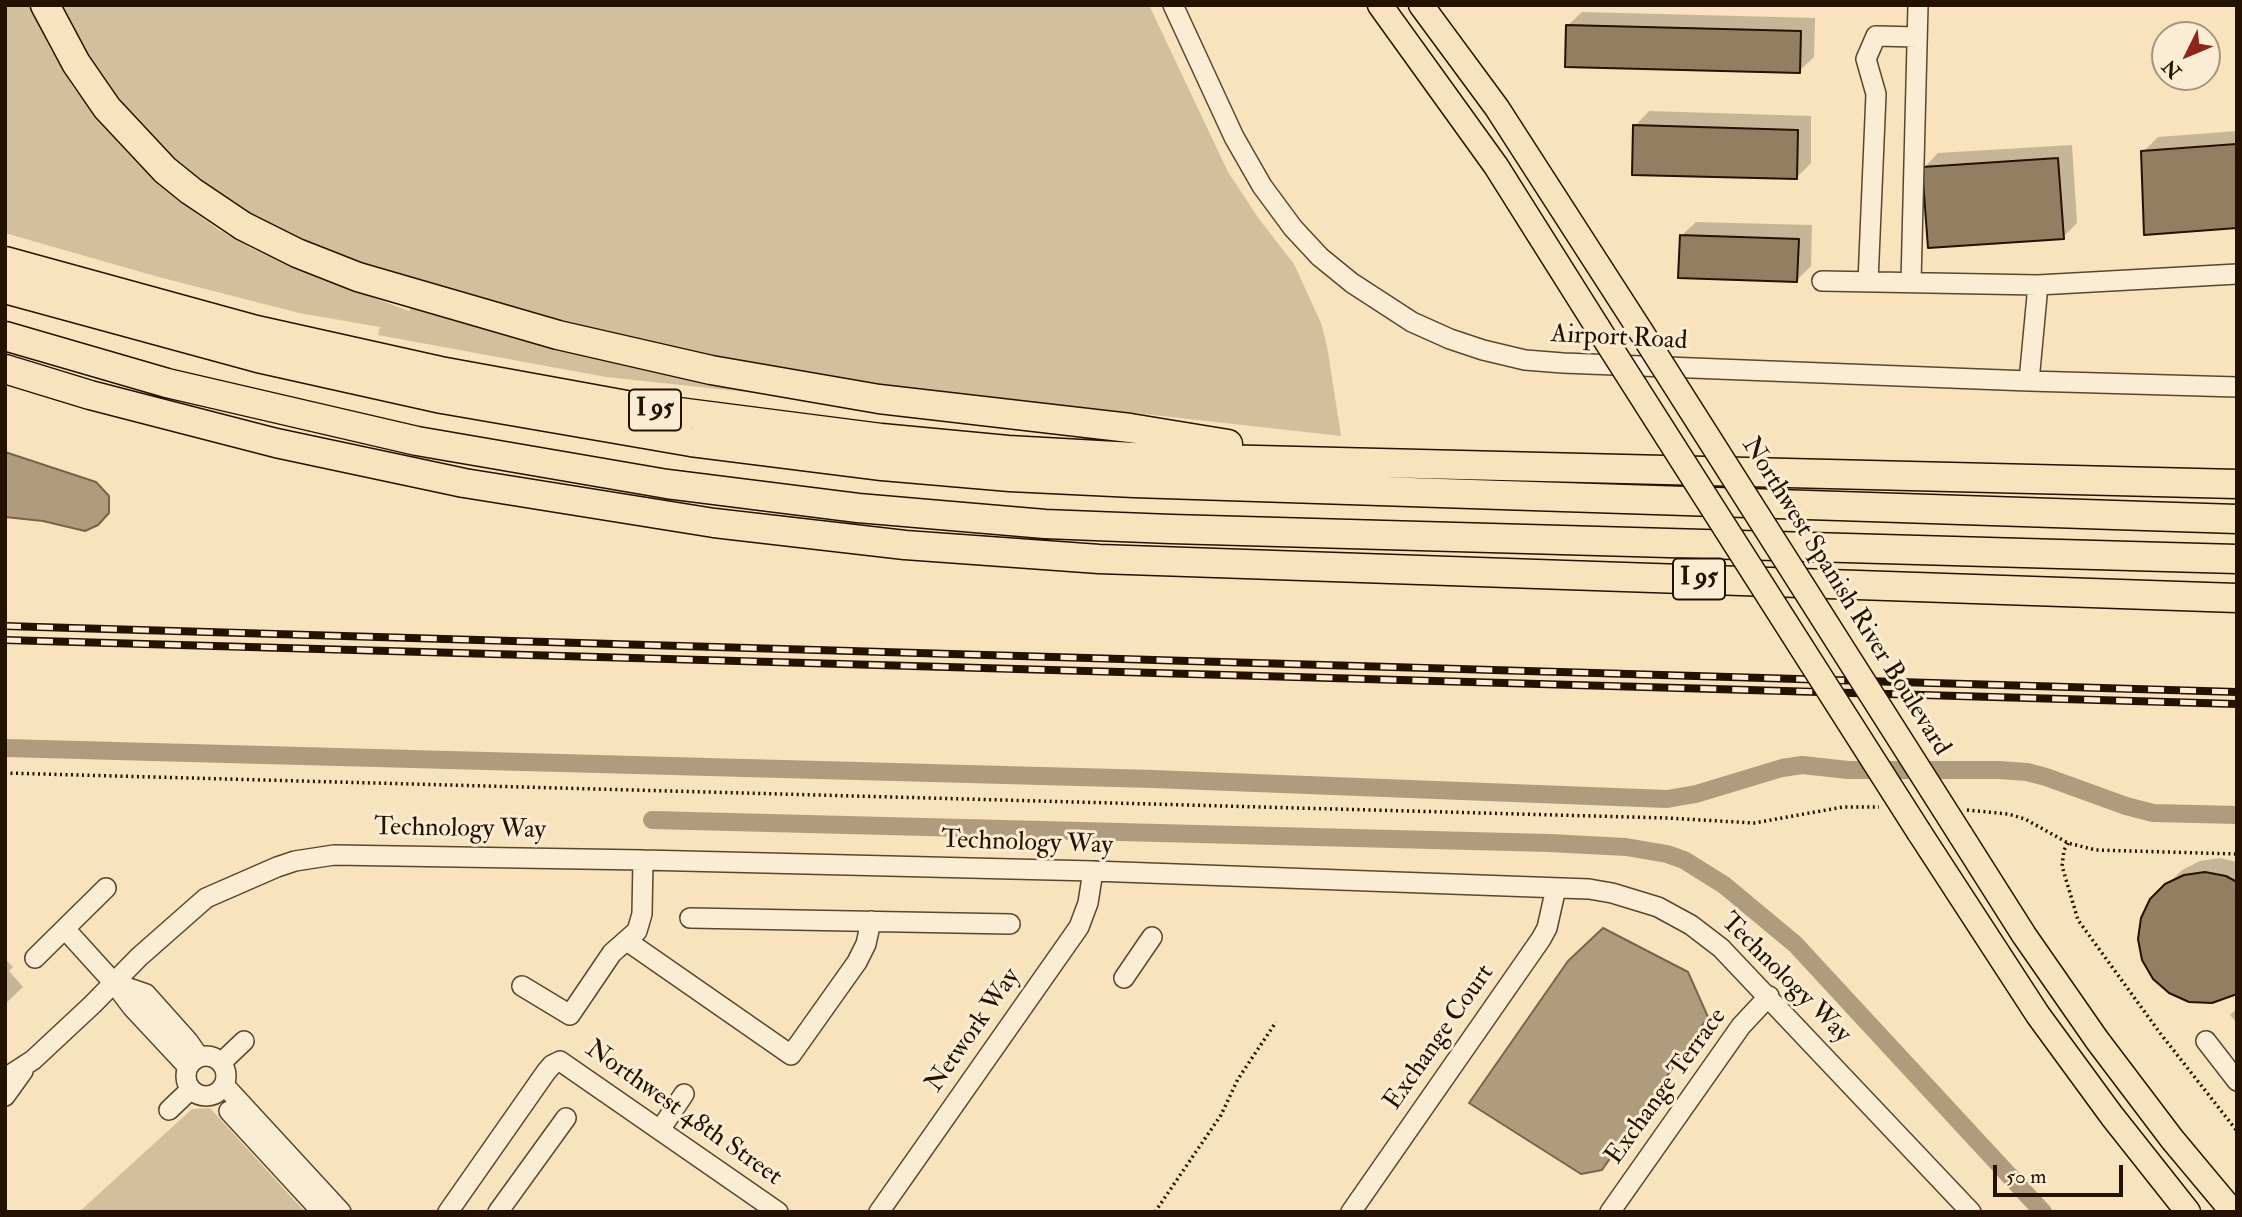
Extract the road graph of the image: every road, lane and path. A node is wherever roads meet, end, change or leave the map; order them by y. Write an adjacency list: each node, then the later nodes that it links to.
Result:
1 (45, 5): 18 (highway)
2 (1172, 5): 16 (street, Airport Road)
3 (1380, 5): 69 (main road, bridge)
4 (1421, 5): 25 (main road, Northwest Spanish River Boulevard, bridge)
5 (1918, 5): 6 (street)
6 (1917, 37): 10 (street); 11 (street)
7 (5, 261): 18 (highway, I 95)
8 (2237, 274): 12 (street)
9 (1822, 281): 10 (street)
10 (1868, 282): 11 (street)
11 (1912, 282): 12 (street)
12 (2038, 285): 16 (street)
13 (5, 289): 20 (highway)
14 (5, 336): 21 (highway)
15 (5, 369): 22 (highway, I 95)
16 (2029, 382): 17 (street, Airport Road)
17 (2237, 387)
18 (1321, 460): 19 (highway, I 95)
19 (2237, 484)
20 (2237, 519)
21 (2237, 559)
22 (2237, 598)
23 (5, 773): 24 (path)
24 (1884, 807)
25 (1959, 821): 26 (path); 70 (main road, Northwest Spanish River Boulevard)
26 (2068, 843): 27 (path); 58 (path)
27 (2237, 854)
28 (643, 860): 29 (street, Technology Way); 37 (street); 40 (street, Technology Way)
29 (1093, 871): 31 (street, Technology Way); 64 (street, Network Way)
30 (106, 888): 35 (street)
31 (1556, 888): 42 (street, Technology Way); 66 (street, Exchange Court)
32 (690, 918): 33 (street)
33 (871, 921): 34 (street); 37 (street)
34 (1010, 924)
35 (65, 929): 38 (street); 40 (street)
36 (1152, 937): 39 (street)
37 (627, 941): 41 (street)
38 (35, 958)
39 (1124, 978)
40 (114, 983): 46 (street); 48 (street, Technology Way)
41 (522, 986)
42 (1769, 996): 67 (street, Exchange Terrace); 68 (street, Technology Way)
43 (1276, 1022): 65 (path)
44 (244, 1041): 47 (street)
45 (2206, 1041): 50 (street)
46 (194, 1062): 47 (street); 51 (street)
47 (222, 1063): 52 (street)
48 (28, 1064): 49 (street, Technology Way); 54 (street, Technology Way)
49 (5, 1078)
50 (2237, 1081)
51 (191, 1089): 52 (street); 55 (street)
52 (219, 1090): 59 (street); 60 (street)
53 (684, 1094): 57 (street)
54 (5, 1096)
55 (169, 1110)
56 (566, 1118): 62 (street)
57 (660, 1130): 61 (street, Northwest 48th Street); 63 (street, Northwest 48th Street)
58 (2237, 1131)
59 (322, 1212)
60 (341, 1212)
61 (448, 1212)
62 (498, 1212)
63 (778, 1212)
64 (879, 1212)
65 (1155, 1212)
66 (1351, 1212)
67 (1611, 1212)
68 (1970, 1212)
69 (2188, 1212)
70 (2233, 1212)

